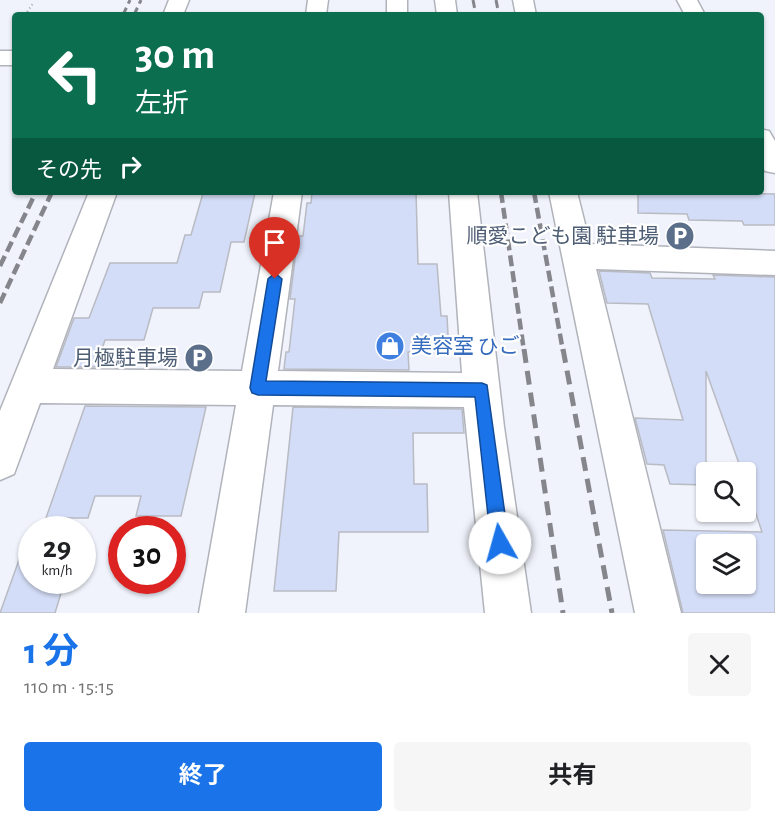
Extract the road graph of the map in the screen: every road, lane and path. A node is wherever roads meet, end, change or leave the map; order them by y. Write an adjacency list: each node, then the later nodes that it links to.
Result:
1 (34, 2): 2 (path)
2 (27, 12)
3 (764, 144): 4 (street)
4 (775, 164)
5 (102, 195): 11 (street)
6 (288, 195): 12 (street)
7 (463, 195): 13 (street)
8 (564, 195): 9 (street)
9 (576, 256): 10 (street); 17 (street)
10 (775, 263)
11 (28, 386): 12 (street); 14 (street)
12 (258, 388): 13 (street); 15 (street)
13 (482, 390): 16 (street)
14 (0, 460)
15 (222, 613)
16 (508, 613)
17 (658, 613)

